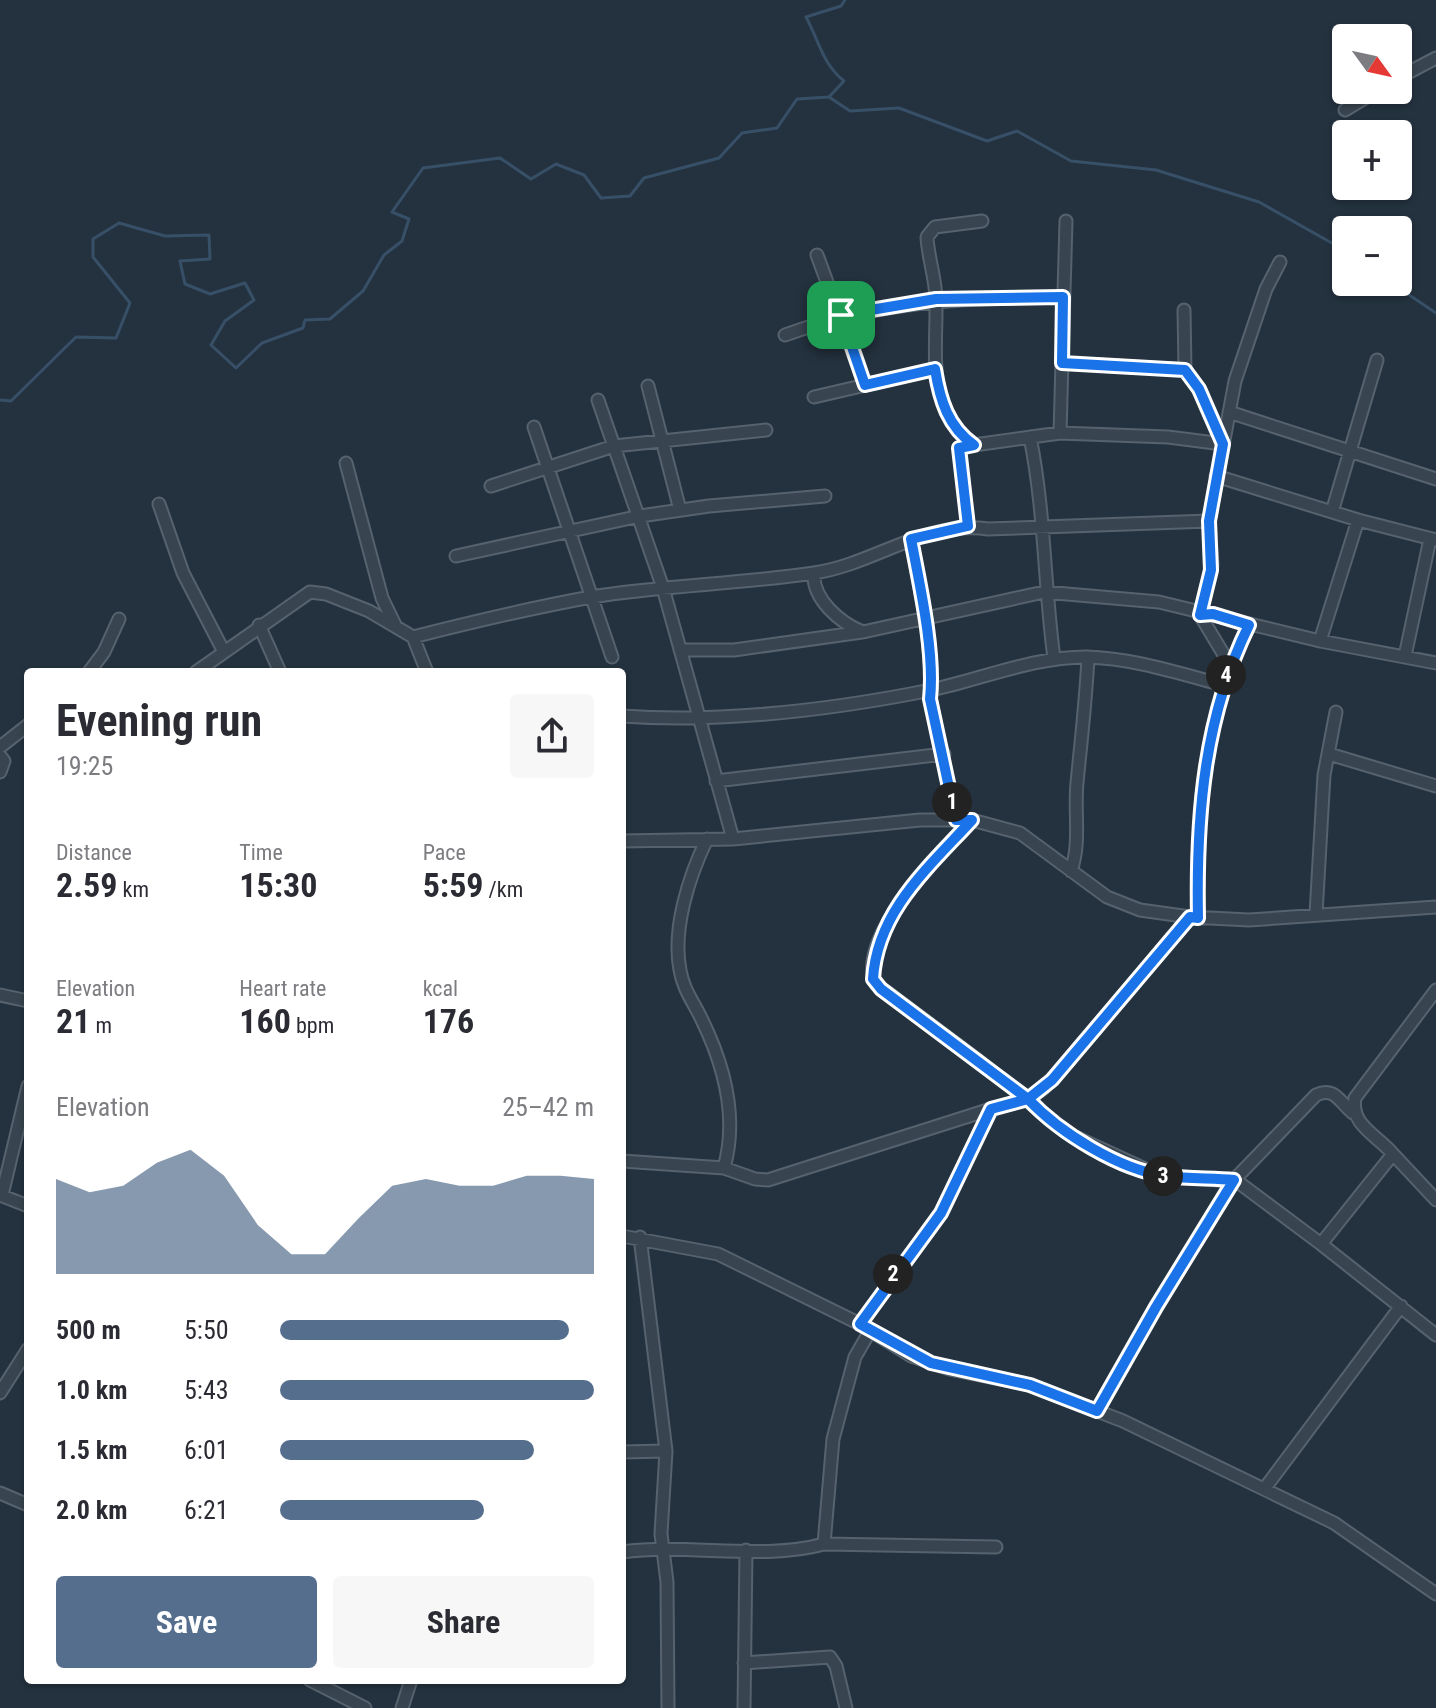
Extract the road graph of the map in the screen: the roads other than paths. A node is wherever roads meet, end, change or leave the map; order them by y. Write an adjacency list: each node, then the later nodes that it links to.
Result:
1 (1436, 58): 2 (street)
2 (1412, 71)
3 (1355, 104): 4 (street)
4 (1345, 110)
5 (982, 221): 10 (street)
6 (1066, 221): 9 (street)
7 (817, 255): 12 (street)
8 (1280, 262): 22 (street)
9 (1063, 297): 10 (street); 15 (street)
10 (936, 299): 12 (street); 16 (street)
11 (1184, 310): 17 (street)
12 (841, 315): 13 (street); 18 (street)
13 (785, 335)
14 (1377, 360): 31 (street)
15 (1062, 363): 17 (street); 25 (street)
16 (935, 369): 18 (street); 29 (street)
17 (1185, 370): 28 (street)
18 (865, 385): 20 (street)
19 (648, 386): 27 (street)
20 (814, 397)
21 (598, 400): 30 (street)
22 (1229, 412): 28 (street); 31 (street)
23 (534, 427): 33 (street)
24 (766, 430): 27 (street)
25 (1060, 433): 26 (street); 28 (street)
26 (1030, 437): 29 (street); 45 (street)
27 (659, 438): 30 (street); 39 (street)
28 (1223, 444): 34 (street)
29 (974, 445): 44 (street)
30 (614, 446): 33 (street); 41 (street)
31 (1350, 452): 35 (street); 40 (street)
32 (346, 463): 59 (street)
33 (545, 466): 36 (street); 46 (street)
34 (1216, 476): 40 (street); 43 (street)
35 (1436, 479)
36 (491, 486)
37 (825, 496): 39 (street)
38 (159, 504): 64 (street)
39 (680, 510): 41 (street)
40 (1332, 512): 42 (street)
41 (640, 516): 46 (street); 51 (street)
42 (1358, 520): 48 (street); 62 (street)
43 (1209, 521): 45 (street); 54 (street)
44 (968, 526): 45 (street); 47 (street)
45 (1043, 526): 52 (street)
46 (571, 531): 49 (street); 53 (street)
47 (911, 539): 50 (street); 56 (street)
48 (1433, 540): 65 (street)
49 (456, 556)
50 (814, 573): 51 (street); 60 (street)
51 (663, 588): 53 (street); 63 (street)
52 (1044, 592): 54 (street); 56 (street); 68 (street)
53 (591, 597): 61 (street); 66 (street)
54 (1200, 615): 58 (street); 70 (street)
55 (119, 619): 71 (street)
56 (926, 620): 60 (street); 76 (street)
57 (259, 625): 59 (street); 64 (street); 73 (street)
58 (1249, 625): 62 (street); 70 (street)
59 (398, 631): 61 (street)
60 (863, 632): 63 (street)
61 (413, 637): 74 (street)
62 (1320, 641): 65 (street)
63 (680, 650): 79 (street)
64 (224, 652): 72 (street)
65 (1405, 656): 69 (street)
66 (612, 657)
67 (1088, 657): 68 (street); 75 (street); 93 (street)
68 (1054, 658): 76 (street)
69 (1436, 663)
70 (1230, 665): 75 (street)
71 (92, 668)
72 (202, 668)
73 (278, 668)
74 (425, 668)
75 (1223, 685): 96 (street)
76 (932, 689): 79 (street); 82 (street)
77 (1336, 712): 83 (street)
78 (626, 716): 79 (street)
79 (699, 716): 86 (street)
80 (24, 728): 81 (street)
81 (0, 747)
82 (944, 754): 86 (street); 88 (street)
83 (1329, 754): 87 (street); 95 (street)
84 (0, 756): 85 (street)
85 (0, 772)
86 (716, 781): 91 (street)
87 (1436, 786)
88 (956, 820): 89 (street); 91 (street)
89 (972, 820): 93 (street); 101 (street)
90 (707, 839): 91 (street); 92 (street); 107 (street)
91 (733, 839)
92 (626, 841)
93 (1071, 871): 96 (street)
94 (1436, 907): 95 (street)
95 (1316, 914): 96 (street)
96 (1194, 918): 101 (street)
97 (1436, 990): 103 (street)
98 (0, 995): 99 (street)
99 (24, 1000)
100 (24, 1098): 105 (street)
101 (1028, 1099): 102 (street); 108 (street)
102 (991, 1109): 107 (street); 116 (street)
103 (1353, 1113): 104 (street); 108 (street)
104 (1393, 1154): 110 (street); 114 (street)
105 (5, 1156): 109 (street)
106 (626, 1161): 107 (street)
107 (724, 1168)
108 (1234, 1180): 114 (street); 121 (street)
109 (1, 1195): 111 (street)
110 (1436, 1200)
111 (24, 1204)
112 (626, 1236): 113 (street)
113 (640, 1237): 116 (street); 122 (street)
114 (1321, 1244): 115 (street)
115 (1401, 1306): 118 (street); 124 (street)
116 (860, 1324): 117 (street)
117 (870, 1331): 121 (street); 127 (street)
118 (1436, 1335)
119 (24, 1355): 120 (street)
120 (0, 1393)
121 (1097, 1411): 124 (street)
122 (666, 1451): 123 (street); 128 (street)
123 (626, 1452)
124 (1265, 1488): 132 (street)
125 (0, 1493): 126 (street)
126 (24, 1502)
127 (824, 1544): 129 (street); 130 (street)
128 (663, 1546): 130 (street); 131 (street); 138 (street)
129 (996, 1547)
130 (746, 1550): 133 (street)
131 (626, 1551)
132 (1436, 1594)
133 (744, 1663): 139 (street); 140 (street)
134 (320, 1684): 137 (street)
135 (410, 1684): 136 (street)
136 (406, 1705)
137 (365, 1708)
138 (668, 1708)
139 (744, 1708)
140 (846, 1708)

